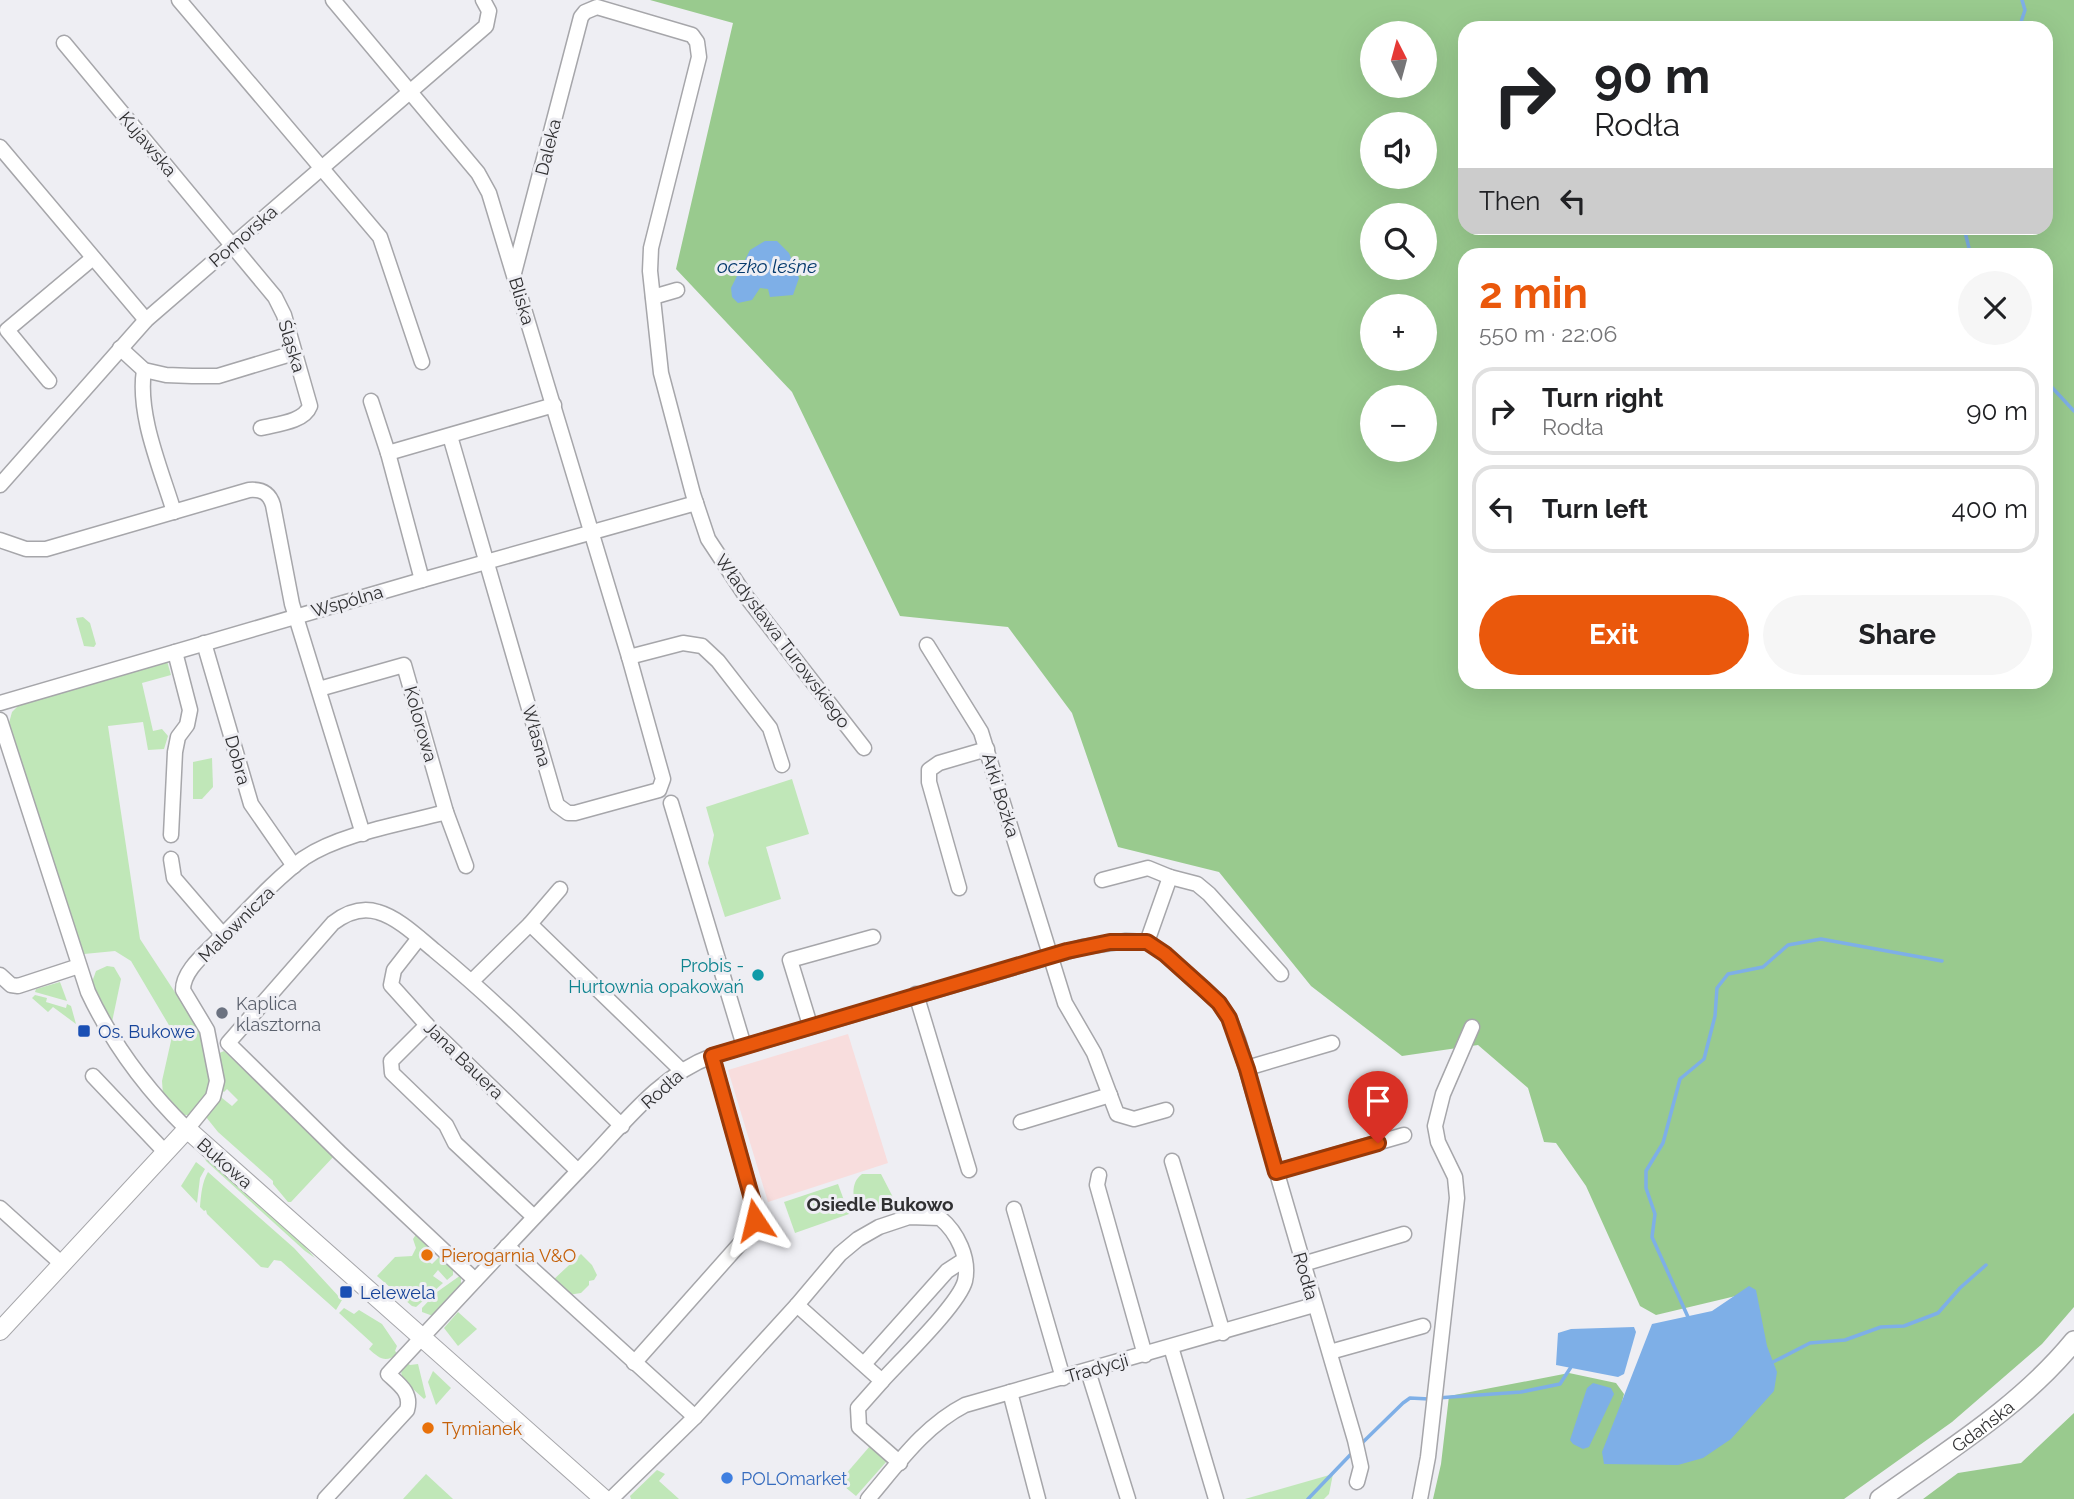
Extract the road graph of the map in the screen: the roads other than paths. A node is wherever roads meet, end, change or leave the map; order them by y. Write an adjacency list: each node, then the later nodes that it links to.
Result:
1 (179, 0): 8 (street)
2 (333, 0): 6 (street, Bliska)
3 (483, 0): 6 (street, Pomorska)
4 (581, 17): 9 (street, Daleka); 15 (street, Władysława Turowskiego)
5 (64, 43): 11 (street, Kujawska)
6 (410, 91): 8 (street, Pomorska); 10 (street, Bliska)
7 (0, 147): 12 (street)
8 (321, 168): 11 (street, Pomorska); 19 (street)
9 (528, 223): 10 (street); 13 (street, Daleka)
10 (499, 225): 13 (street, Bliska)
11 (233, 244): 16 (street, Pomorska); 18 (street, Śląska)
12 (93, 258): 16 (street); 21 (street)
13 (514, 275): 23 (street, Bliska)
14 (677, 290): 15 (street)
15 (653, 297): 28 (street, Władysława Turowskiego)
16 (146, 320): 17 (street, Pomorska)
17 (120, 348): 20 (street); 27 (street, Pomorska)
18 (294, 353): 20 (street); 24 (street, Śląska)
19 (422, 362)
20 (144, 370): 29 (street)
21 (49, 380)
22 (370, 401): 26 (street)
23 (554, 405): 25 (street); 30 (street, Bliska)
24 (261, 428)
25 (450, 436): 26 (street); 32 (street, Własna)
26 (388, 453): 33 (street)
27 (0, 485)
28 (696, 503): 30 (street, Wspólna); 42 (street, Władysława Turowskiego)
29 (174, 512): 31 (street); 34 (street)
30 (592, 532): 32 (street, Wspólna); 38 (street, Bliska)
31 (0, 540)
32 (486, 563): 33 (street, Wspólna); 45 (street, Własna)
33 (422, 580): 34 (street, Wspólna)
34 (296, 616): 35 (street, Wspólna); 39 (street)
35 (204, 643): 37 (street, Wspólna); 51 (street, Dobra)
36 (927, 645): 43 (street, Arki Bożka)
37 (175, 652): 40 (street, Wspólna); 49 (street)
38 (629, 657): 44 (street); 45 (street, Bliska)
39 (319, 690): 47 (street, Kolorowa); 48 (street)
40 (0, 703)
41 (0, 720): 63 (street, Bukowa)
42 (864, 748)
43 (986, 749): 55 (street); 62 (street, Arki Bożka)
44 (782, 765)
45 (659, 790)
46 (671, 803): 72 (street)
47 (446, 812): 48 (street, Malownicza); 52 (street, Kolorowa)
48 (363, 834): 51 (street, Malownicza)
49 (171, 835)
50 (171, 859): 58 (street)
51 (294, 866): 58 (street, Malownicza)
52 (466, 866)
53 (1170, 877): 54 (street); 61 (street); 64 (street)
54 (1102, 880)
55 (959, 888)
56 (560, 889): 57 (street)
57 (530, 924): 66 (street); 75 (street)
58 (223, 935): 81 (street, Malownicza)
59 (873, 937): 69 (street)
60 (419, 938): 66 (street); 68 (street, Jana Bauera); 97 (street)
61 (1147, 942): 62 (street, Rodła); 74 (street, Rodła)
62 (1051, 955): 67 (street, Rodła); 77 (street, Arki Bożka)
63 (79, 966): 65 (street); 81 (street, Bukowa)
64 (1282, 974)
65 (0, 975)
66 (471, 981): 80 (street)
67 (916, 994): 69 (street, Rodła); 85 (street)
68 (427, 1025): 86 (street, Jana Bauera); 91 (street)
69 (810, 1026): 72 (street, Rodła)
70 (1472, 1027): 124 (street)
71 (1332, 1042): 74 (street)
72 (744, 1046): 73 (street, Rodła)
73 (712, 1056): 75 (street, Rodła); 108 (street)
74 (1247, 1069): 87 (street, Rodła)
75 (681, 1070): 80 (street, Rodła)
76 (93, 1076): 83 (street)
77 (1110, 1095): 78 (street); 79 (street)
78 (1166, 1110)
79 (1021, 1122)
80 (622, 1126): 86 (street, Rodła)
81 (187, 1129): 83 (street); 103 (street, Bukowa)
82 (1404, 1135): 87 (street)
83 (166, 1153): 95 (street)
84 (1172, 1161): 102 (street)
85 (969, 1170)
86 (579, 1171): 91 (street, Rodła)
87 (1276, 1172): 96 (street, Rodła)
88 (1100, 1175): 107 (street)
89 (0, 1208): 95 (street)
90 (1014, 1209): 111 (street)
91 (534, 1217): 93 (street, Rodła)
92 (1404, 1234): 96 (street)
93 (507, 1246): 97 (street, Rodła); 108 (street)
94 (964, 1260): 98 (street); 109 (street); 112 (street)
95 (62, 1264): 101 (street)
96 (1303, 1264): 99 (street, Rodła)
97 (475, 1280): 103 (street, Rodła)
98 (797, 1305): 109 (street); 114 (street)
99 (1314, 1305): 102 (street, Tradycji); 106 (street, Rodła)
100 (1423, 1326): 106 (street)
101 (0, 1331)
102 (1223, 1332): 105 (street, Tradycji)
103 (422, 1337): 117 (street, Rodła); 118 (street, Bukowa)
104 (2074, 1341): 125 (main road, Gdańska)
105 (1171, 1347): 107 (street, Tradycji); 123 (street)
106 (1329, 1352): 116 (street, Rodła)
107 (1145, 1355): 110 (street, Tradycji)
108 (634, 1363): 114 (street)
109 (864, 1364): 112 (street)
110 (1088, 1371): 111 (street, Tradycji); 122 (street)
111 (1063, 1378): 113 (street, Tradycji)
112 (882, 1381): 115 (street)
113 (1014, 1387): 115 (street, Tradycji); 121 (street)
114 (695, 1417): 119 (street)
115 (900, 1463): 120 (street, Tradycji)
116 (1357, 1482)
117 (325, 1499)
118 (604, 1499)
119 (611, 1499)
120 (868, 1499)
121 (1038, 1499)
122 (1128, 1499)
123 (1216, 1499)
124 (1420, 1499)
125 (1881, 1499)

